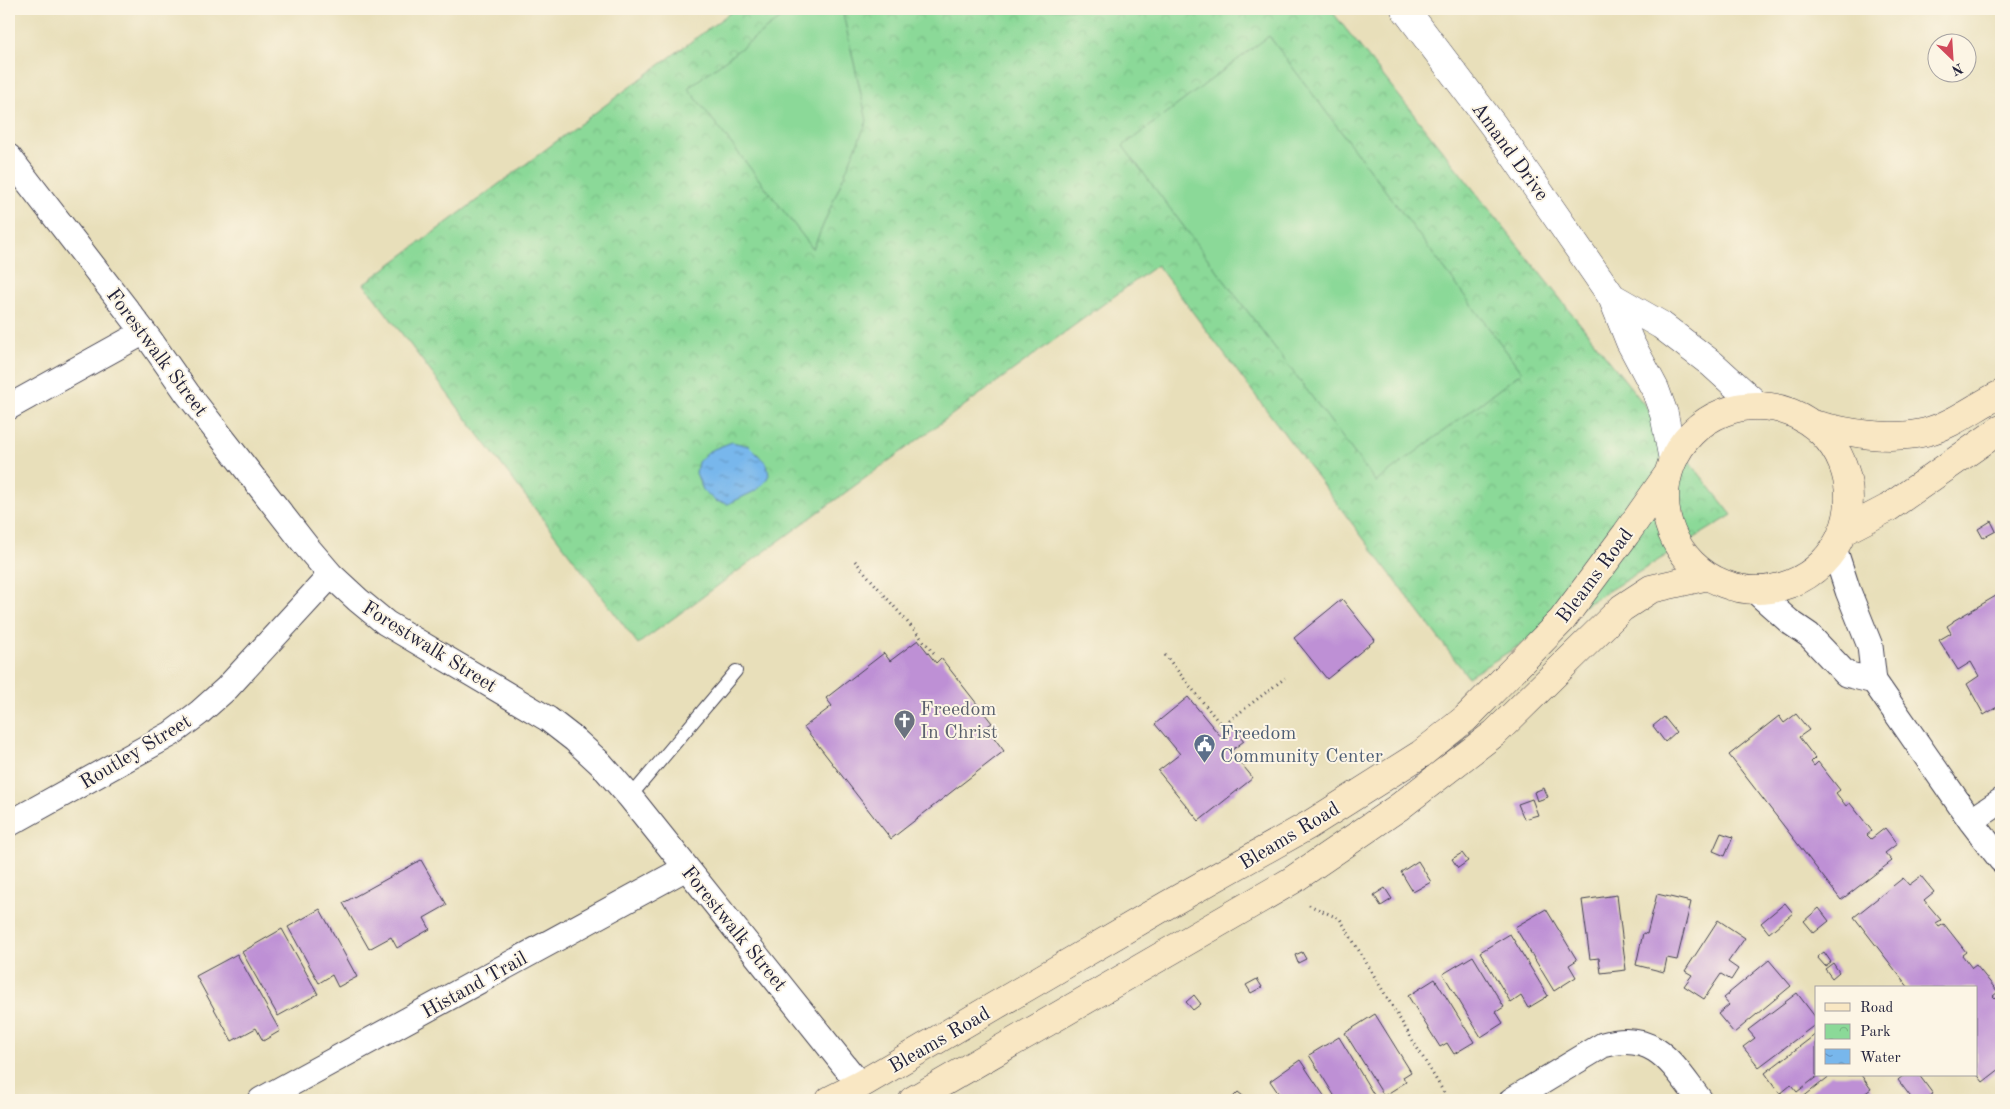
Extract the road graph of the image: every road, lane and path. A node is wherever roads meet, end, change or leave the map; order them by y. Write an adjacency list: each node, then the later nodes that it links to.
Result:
1 (1405, 9): 3 (street, Amand Drive)
2 (9, 157): 4 (street, Forestwalk Street)
3 (1612, 297): 6 (street, Amand Drive); 10 (street, Amand Drive)
4 (144, 332): 7 (street); 13 (street, Forestwalk Street)
5 (2001, 394): 8 (main road)
6 (1757, 405): 8 (main road, Bleams Road); 10 (main road, Bleams Road)
7 (9, 407)
8 (1813, 424): 11 (main road)
9 (2001, 429): 11 (main road)
10 (1670, 467): 14 (main road); 28 (main road, Bleams Road)
11 (1838, 540): 15 (main road); 20 (street)
12 (855, 561): 16 (path)
13 (331, 575): 21 (street, Forestwalk Street); 24 (street, Routley Street)
14 (1708, 576): 15 (main road); 32 (main road, Bleams Road)
15 (1754, 590): 20 (street)
16 (934, 653)
17 (1165, 655): 19 (path)
18 (736, 671): 21 (lane)
19 (1284, 678)
20 (1874, 681): 23 (street)
21 (630, 798): 26 (street, Forestwalk Street)
22 (2001, 801): 23 (street)
23 (1971, 821): 25 (street)
24 (9, 824)
25 (2001, 860)
26 (686, 868): 28 (street, Forestwalk Street); 30 (street, Histand Trail)
27 (1340, 919): 29 (path)
28 (860, 1085): 31 (main road, Bleams Road)
29 (1446, 1096)
30 (261, 1100)
31 (830, 1100)
32 (913, 1100)
33 (1512, 1100): 34 (street)
34 (1700, 1100)

